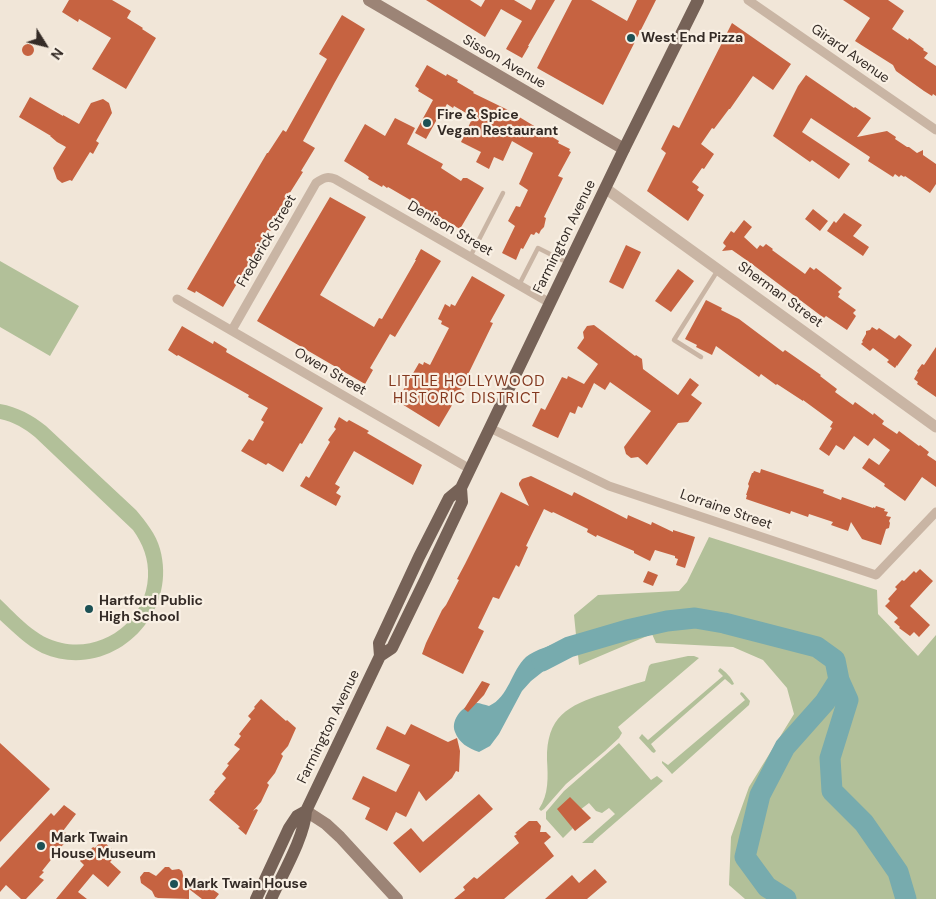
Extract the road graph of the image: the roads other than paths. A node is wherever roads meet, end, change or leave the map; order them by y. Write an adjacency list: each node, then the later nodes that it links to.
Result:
1 (698, 0): 5 (main road, Farmington Avenue)
2 (748, 0): 4 (street, Girard Avenue)
3 (372, 1): 5 (main road, Sisson Avenue)
4 (936, 130)
5 (624, 149): 7 (main road, Farmington Avenue)
6 (335, 179): 9 (street, Denison Street); 15 (street, Frederick Street)
7 (605, 188): 10 (main road, Farmington Avenue); 11 (street, Sherman Street)
8 (503, 193): 9 (lane)
9 (470, 257): 12 (street, Denison Street)
10 (569, 263): 12 (lane); 14 (main road, Farmington Avenue)
11 (718, 269): 16 (lane); 17 (street, Sherman Street)
12 (519, 285): 14 (street, Denison Street)
13 (177, 299): 15 (street, Owen Street)
14 (550, 303): 18 (main road, Farmington Avenue)
15 (232, 330): 19 (street, Owen Street)
16 (701, 356)
17 (936, 427)
18 (490, 428): 19 (main road, Farmington Avenue); 20 (street, Lorraine Street)
19 (470, 469): 21 (main road, Farmington Avenue)
20 (936, 512)
21 (306, 811): 22 (main road, Farmington Avenue); 23 (main road, Farmington Avenue); 24 (main road)
22 (256, 899)
23 (271, 899)
24 (397, 899)

